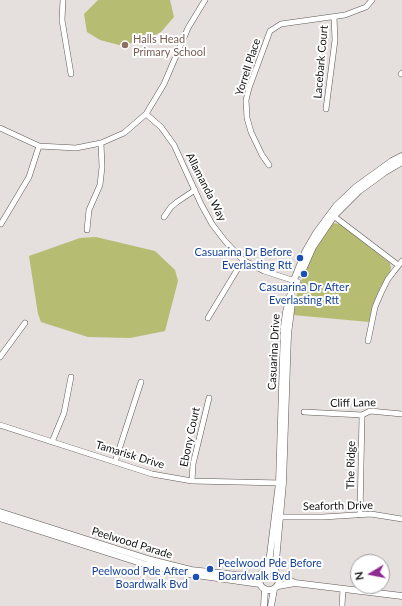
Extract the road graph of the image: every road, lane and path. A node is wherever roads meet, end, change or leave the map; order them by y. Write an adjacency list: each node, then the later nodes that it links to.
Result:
1 (63, 0): 5 (street)
2 (205, 0): 7 (street)
3 (372, 0): 4 (street, Yorrell Place)
4 (334, 17): 6 (street, Lacebark Court); 13 (street, Yorrell Place)
5 (71, 74)
6 (326, 109)
7 (146, 114): 9 (street); 14 (street, Allamanda Way)
8 (0, 128): 10 (street)
9 (101, 142): 10 (street); 18 (street)
10 (39, 146): 17 (street)
11 (402, 156): 15 (street, Casuarina Drive)
12 (402, 162): 15 (street, Casuarina Drive)
13 (269, 165)
14 (195, 190): 16 (street); 19 (street, Allamanda Way)
15 (332, 215): 20 (street); 21 (street, Casuarina Drive)
16 (164, 217)
17 (2, 224)
18 (88, 230)
19 (243, 260): 21 (street, Allamanda Way); 22 (street)
20 (400, 263): 24 (street)
21 (296, 281): 36 (street, Casuarina Drive)
22 (208, 318)
23 (25, 323): 25 (street)
24 (368, 341)
25 (0, 357)
26 (71, 378): 33 (street)
27 (141, 382): 34 (street)
28 (209, 398): 35 (street, Ebony Court)
29 (304, 412): 31 (street, Cliff Lane)
30 (402, 414): 31 (street, Cliff Lane)
31 (362, 415): 38 (street, The Ridge)
32 (0, 425): 33 (street, Tamarisk Drive)
33 (52, 442): 34 (street, Tamarisk Drive)
34 (115, 462): 35 (street, Tamarisk Drive)
35 (192, 481): 36 (street, Tamarisk Drive)
36 (281, 483): 39 (street, Casuarina Drive)
37 (0, 512): 43 (street, Peelwood Parade)
38 (360, 515): 39 (street, Seaforth Drive); 41 (street, Seaforth Drive)
39 (278, 517): 42 (street, Casuarina Drive)
40 (0, 518): 45 (street, Peelwood Parade)
41 (402, 519)
42 (273, 572): 43 (street); 44 (street); 46 (street)
43 (261, 575): 45 (street)
44 (295, 583): 46 (street); 47 (street)
45 (262, 587): 46 (street); 49 (street)
46 (276, 588): 50 (street)
47 (343, 589): 48 (street); 51 (street)
48 (402, 596)
49 (264, 606)
50 (271, 606)
51 (342, 606)

